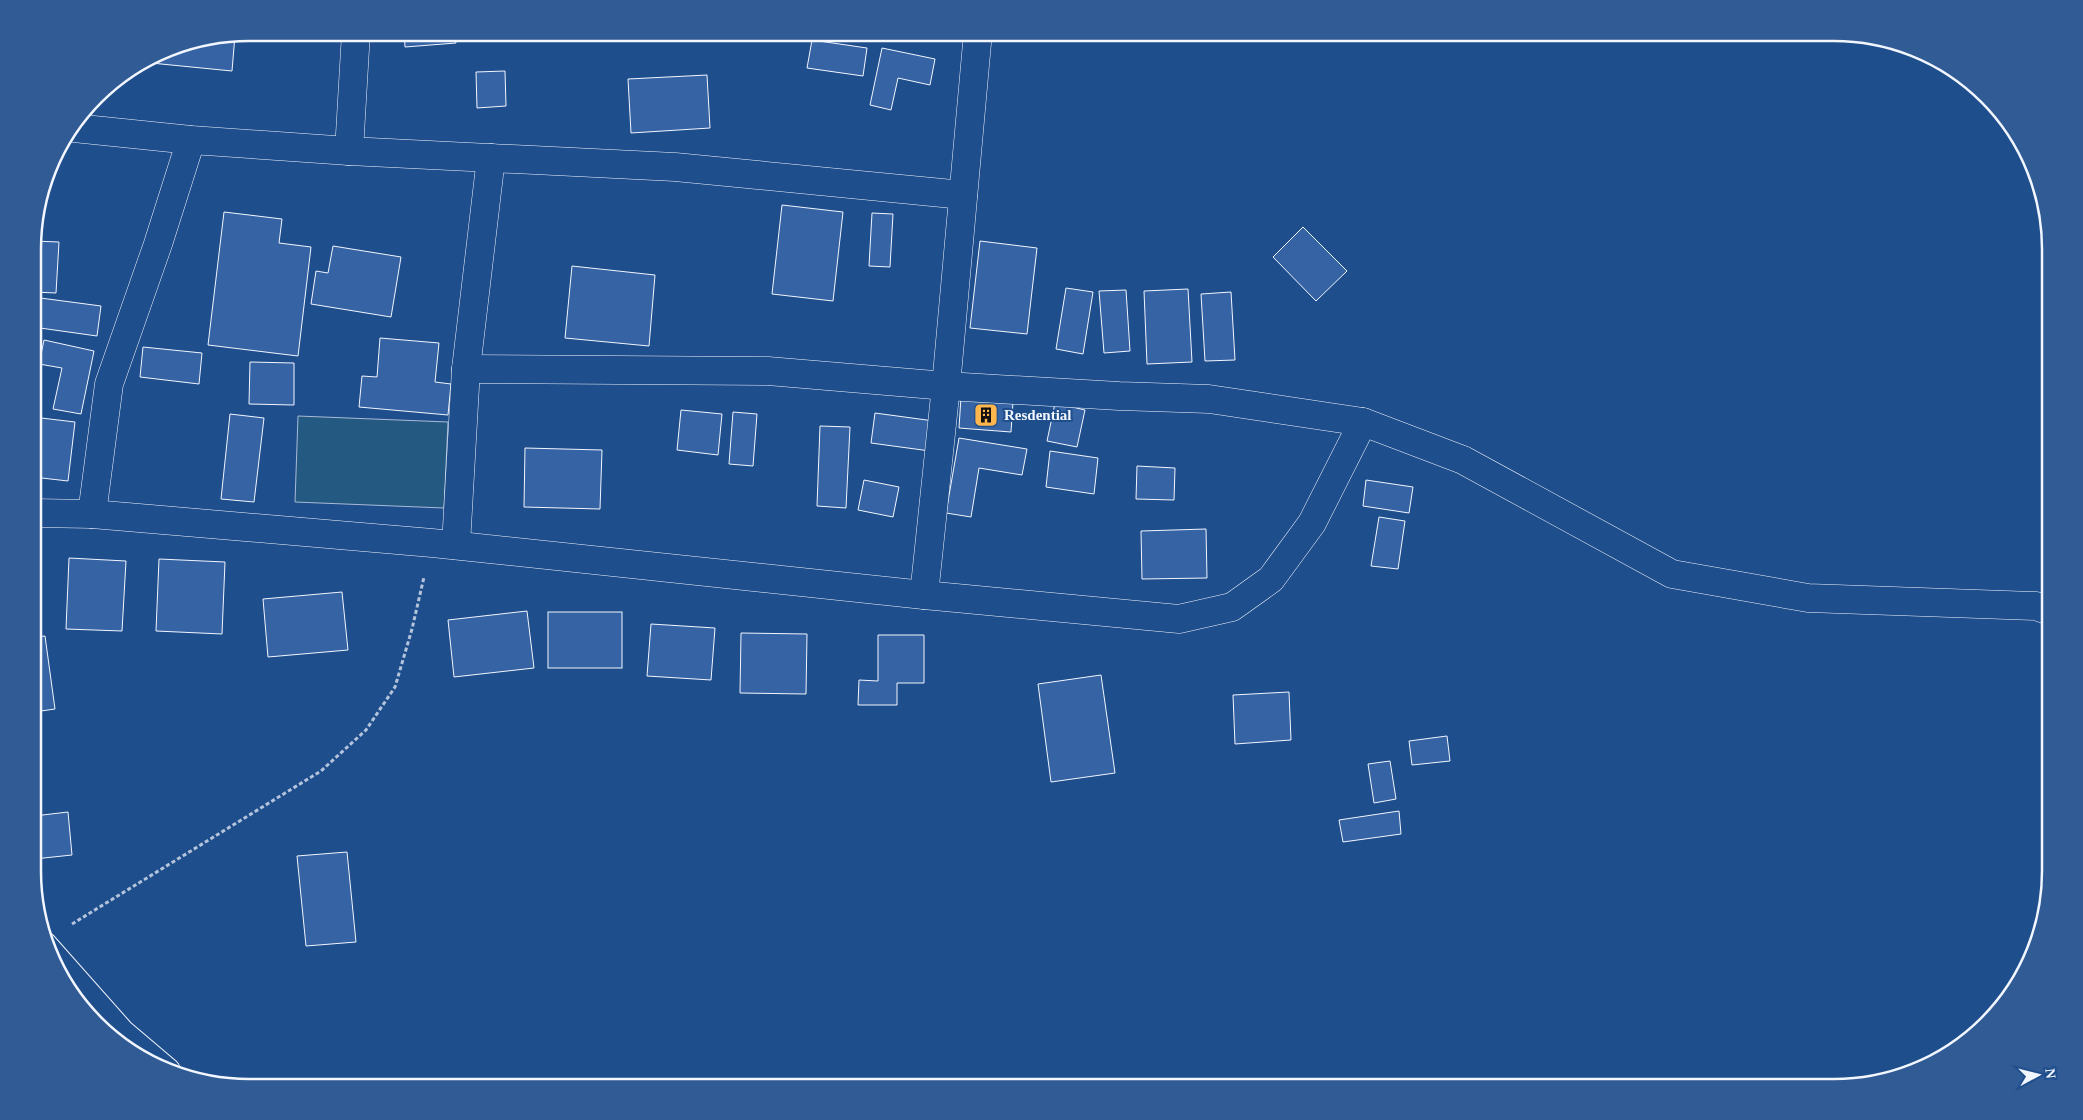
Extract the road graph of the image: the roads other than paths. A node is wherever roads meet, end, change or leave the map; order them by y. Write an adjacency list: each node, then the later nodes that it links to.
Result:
1 (355, 41): 5 (street)
2 (977, 41): 7 (street)
3 (79, 129): 4 (street)
4 (191, 140): 5 (street); 12 (street)
5 (349, 150): 6 (street)
6 (491, 158): 7 (street); 8 (street)
7 (963, 195): 9 (street)
8 (466, 369): 9 (street); 13 (street)
9 (946, 386): 10 (street); 14 (street)
10 (1363, 422): 14 (street); 15 (street)
11 (41, 513): 12 (street)
12 (92, 514): 13 (street)
13 (444, 544): 14 (street)
14 (924, 595)
15 (2042, 608)
16 (61, 959): 17 (lane)
17 (154, 1056)

